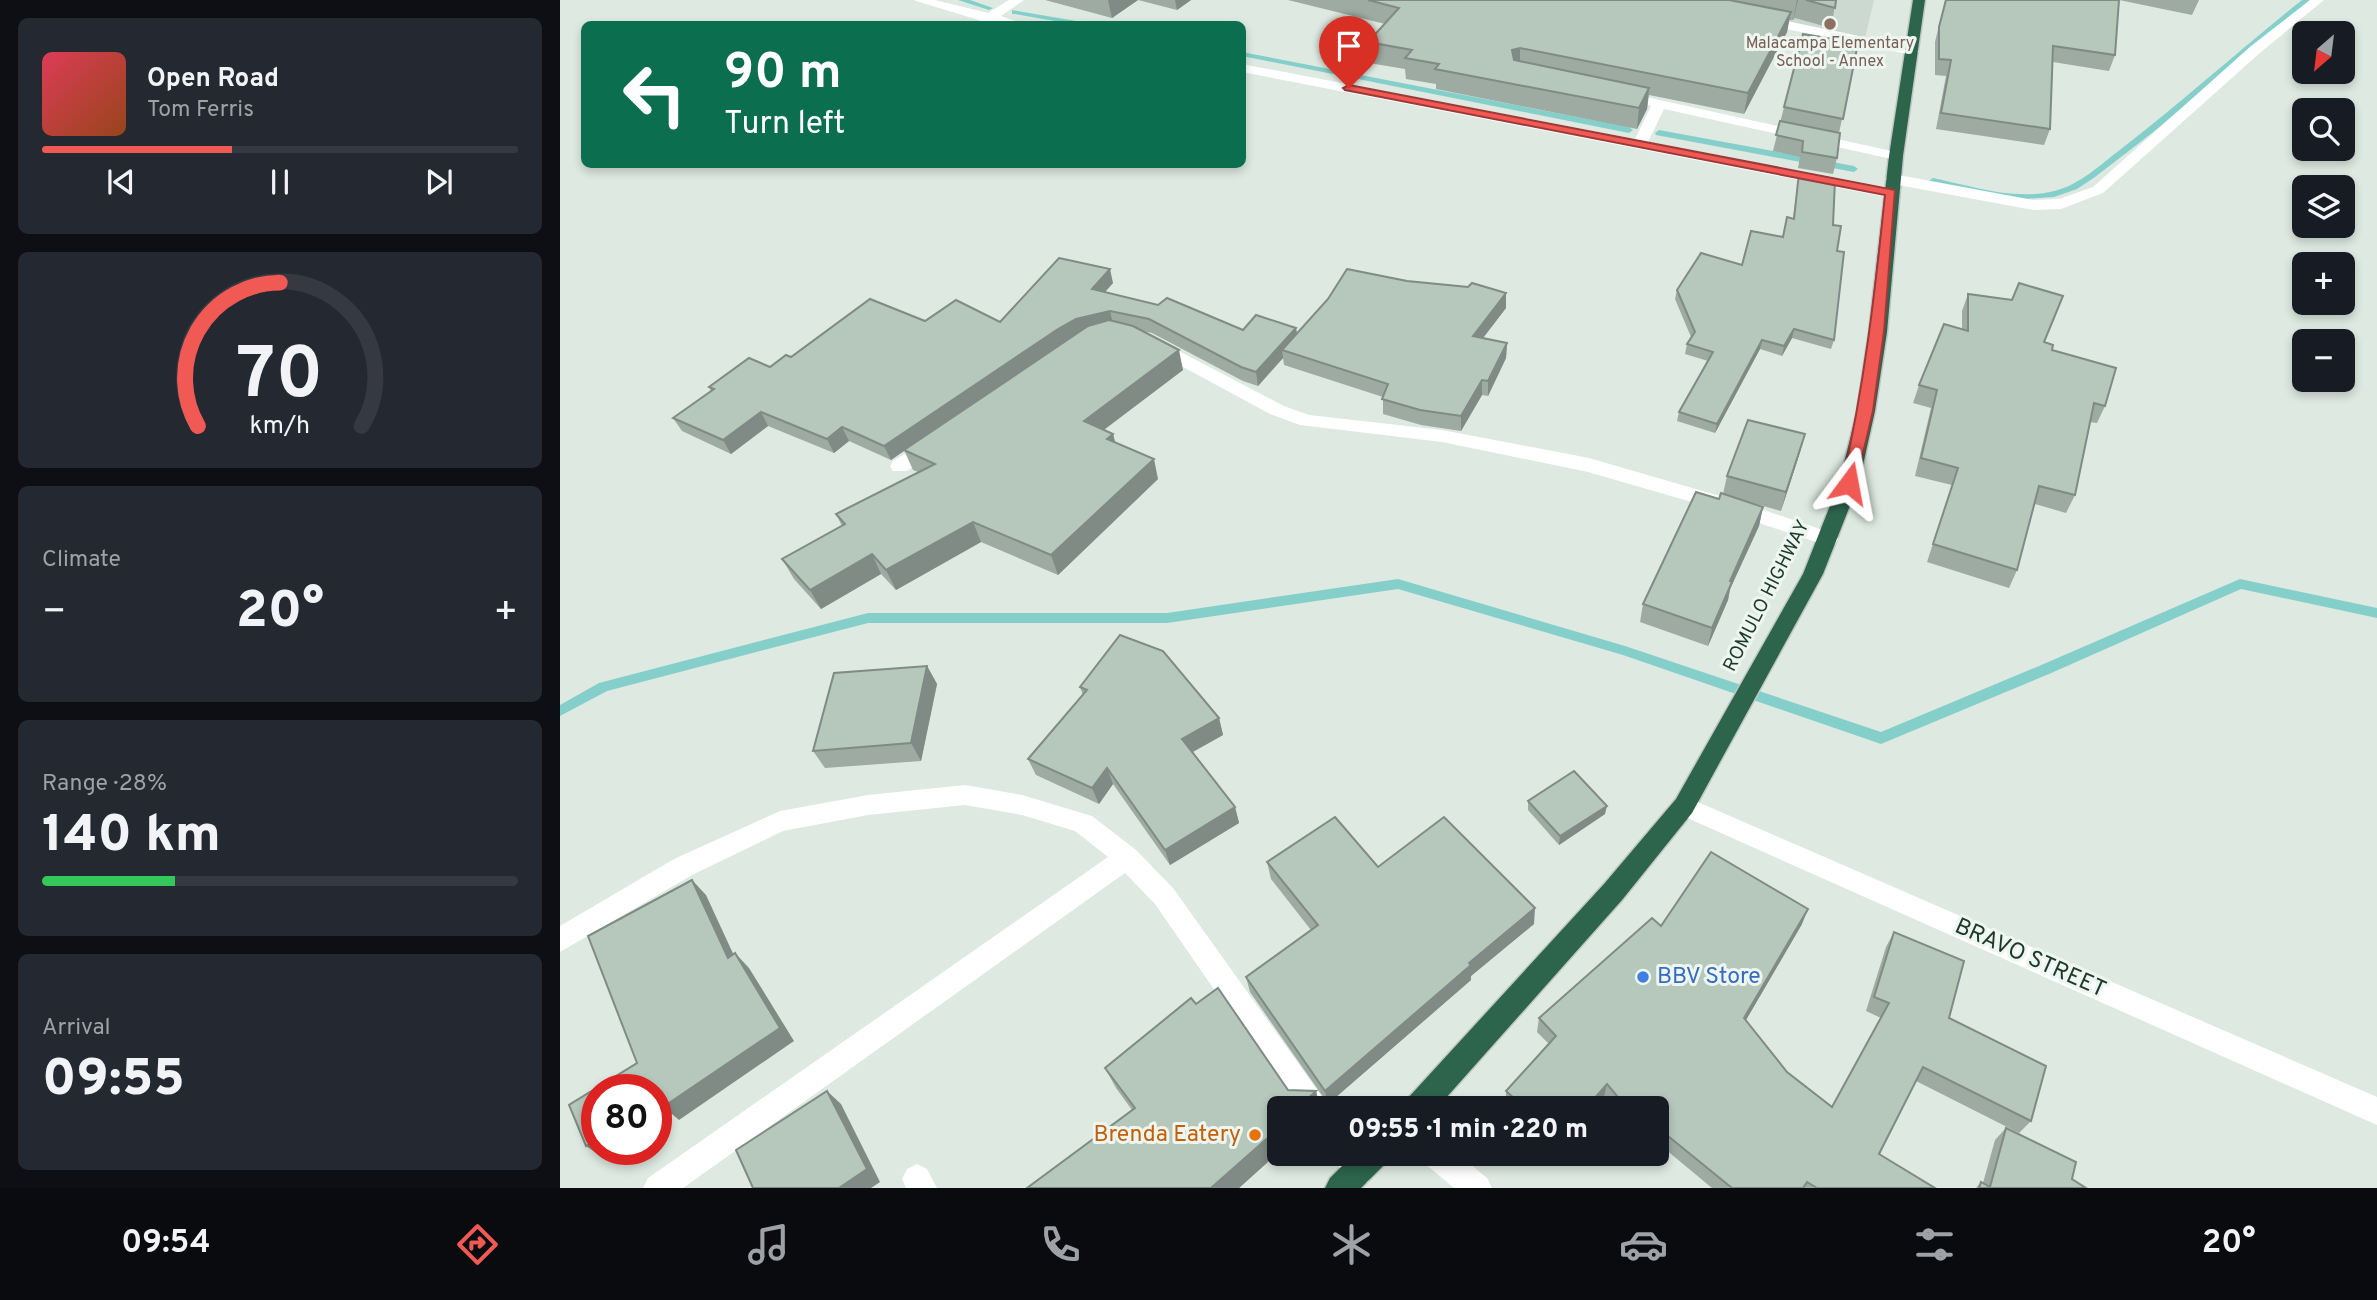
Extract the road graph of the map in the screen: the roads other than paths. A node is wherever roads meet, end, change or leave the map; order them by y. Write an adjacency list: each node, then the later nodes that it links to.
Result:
1 (919, 0): 5 (street)
2 (1018, 0): 5 (street)
3 (1919, 0): 8 (highway, ROMULO HIGHWAY)
4 (2318, 0): 14 (street)
5 (988, 19): 7 (street)
6 (1753, 19): 8 (street)
7 (1000, 21)
8 (1912, 51): 13 (highway, ROMULO HIGHWAY)
9 (1246, 69): 12 (street)
10 (1633, 98): 11 (street)
11 (1659, 104): 12 (street); 13 (street)
12 (1640, 144): 14 (street)
13 (1896, 156): 14 (highway, ROMULO HIGHWAY)
14 (1892, 186): 18 (highway, ROMULO HIGHWAY)
15 (1134, 337): 18 (street)
16 (945, 435): 17 (street)
17 (900, 466)
18 (1828, 539): 19 (highway, ROMULO HIGHWAY)
19 (1684, 806): 23 (highway, ROMULO HIGHWAY); 24 (street, BRAVO STREET)
20 (1127, 858): 21 (street); 22 (street); 26 (street)
21 (560, 940)
22 (1305, 1096)
23 (1429, 1096)
24 (2377, 1111)
25 (1450, 1166): 27 (street)
26 (658, 1188)
27 (1477, 1188)

